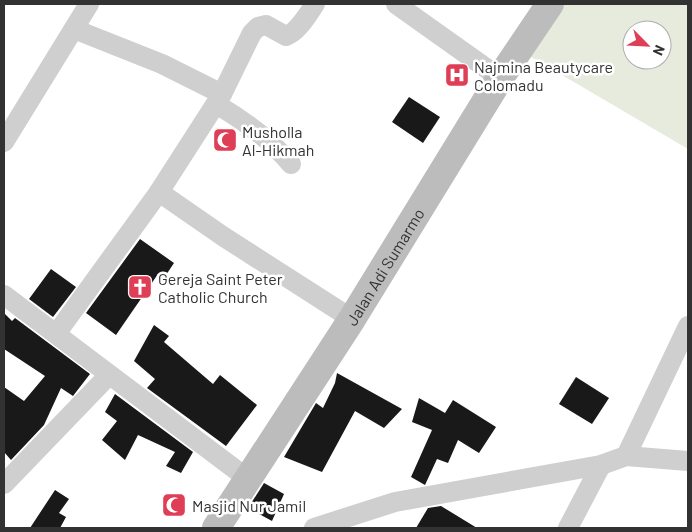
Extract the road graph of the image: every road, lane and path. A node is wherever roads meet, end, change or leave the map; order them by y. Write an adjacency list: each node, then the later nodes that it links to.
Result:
1 (89, 4): 5 (street)
2 (315, 4): 7 (street)
3 (396, 4): 6 (street)
4 (550, 4): 6 (main road, Jalan Adi Sumarmo)
5 (74, 28): 7 (street); 8 (street)
6 (500, 78): 12 (main road, Jalan Adi Sumarmo)
7 (219, 99): 9 (street); 10 (street)
8 (4, 142)
9 (292, 164)
10 (159, 192): 12 (street); 14 (street)
11 (4, 295): 14 (street)
12 (352, 319): 19 (main road, Jalan Adi Sumarmo)
13 (688, 326): 16 (street)
14 (56, 334): 15 (street)
15 (109, 375): 19 (street); 20 (street)
16 (626, 456): 17 (street); 18 (street)
17 (688, 461)
18 (601, 466): 22 (street); 23 (street)
19 (248, 479): 21 (main road, Jalan Adi Sumarmo)
20 (4, 484)
21 (218, 528)
22 (314, 528)
23 (568, 528)

